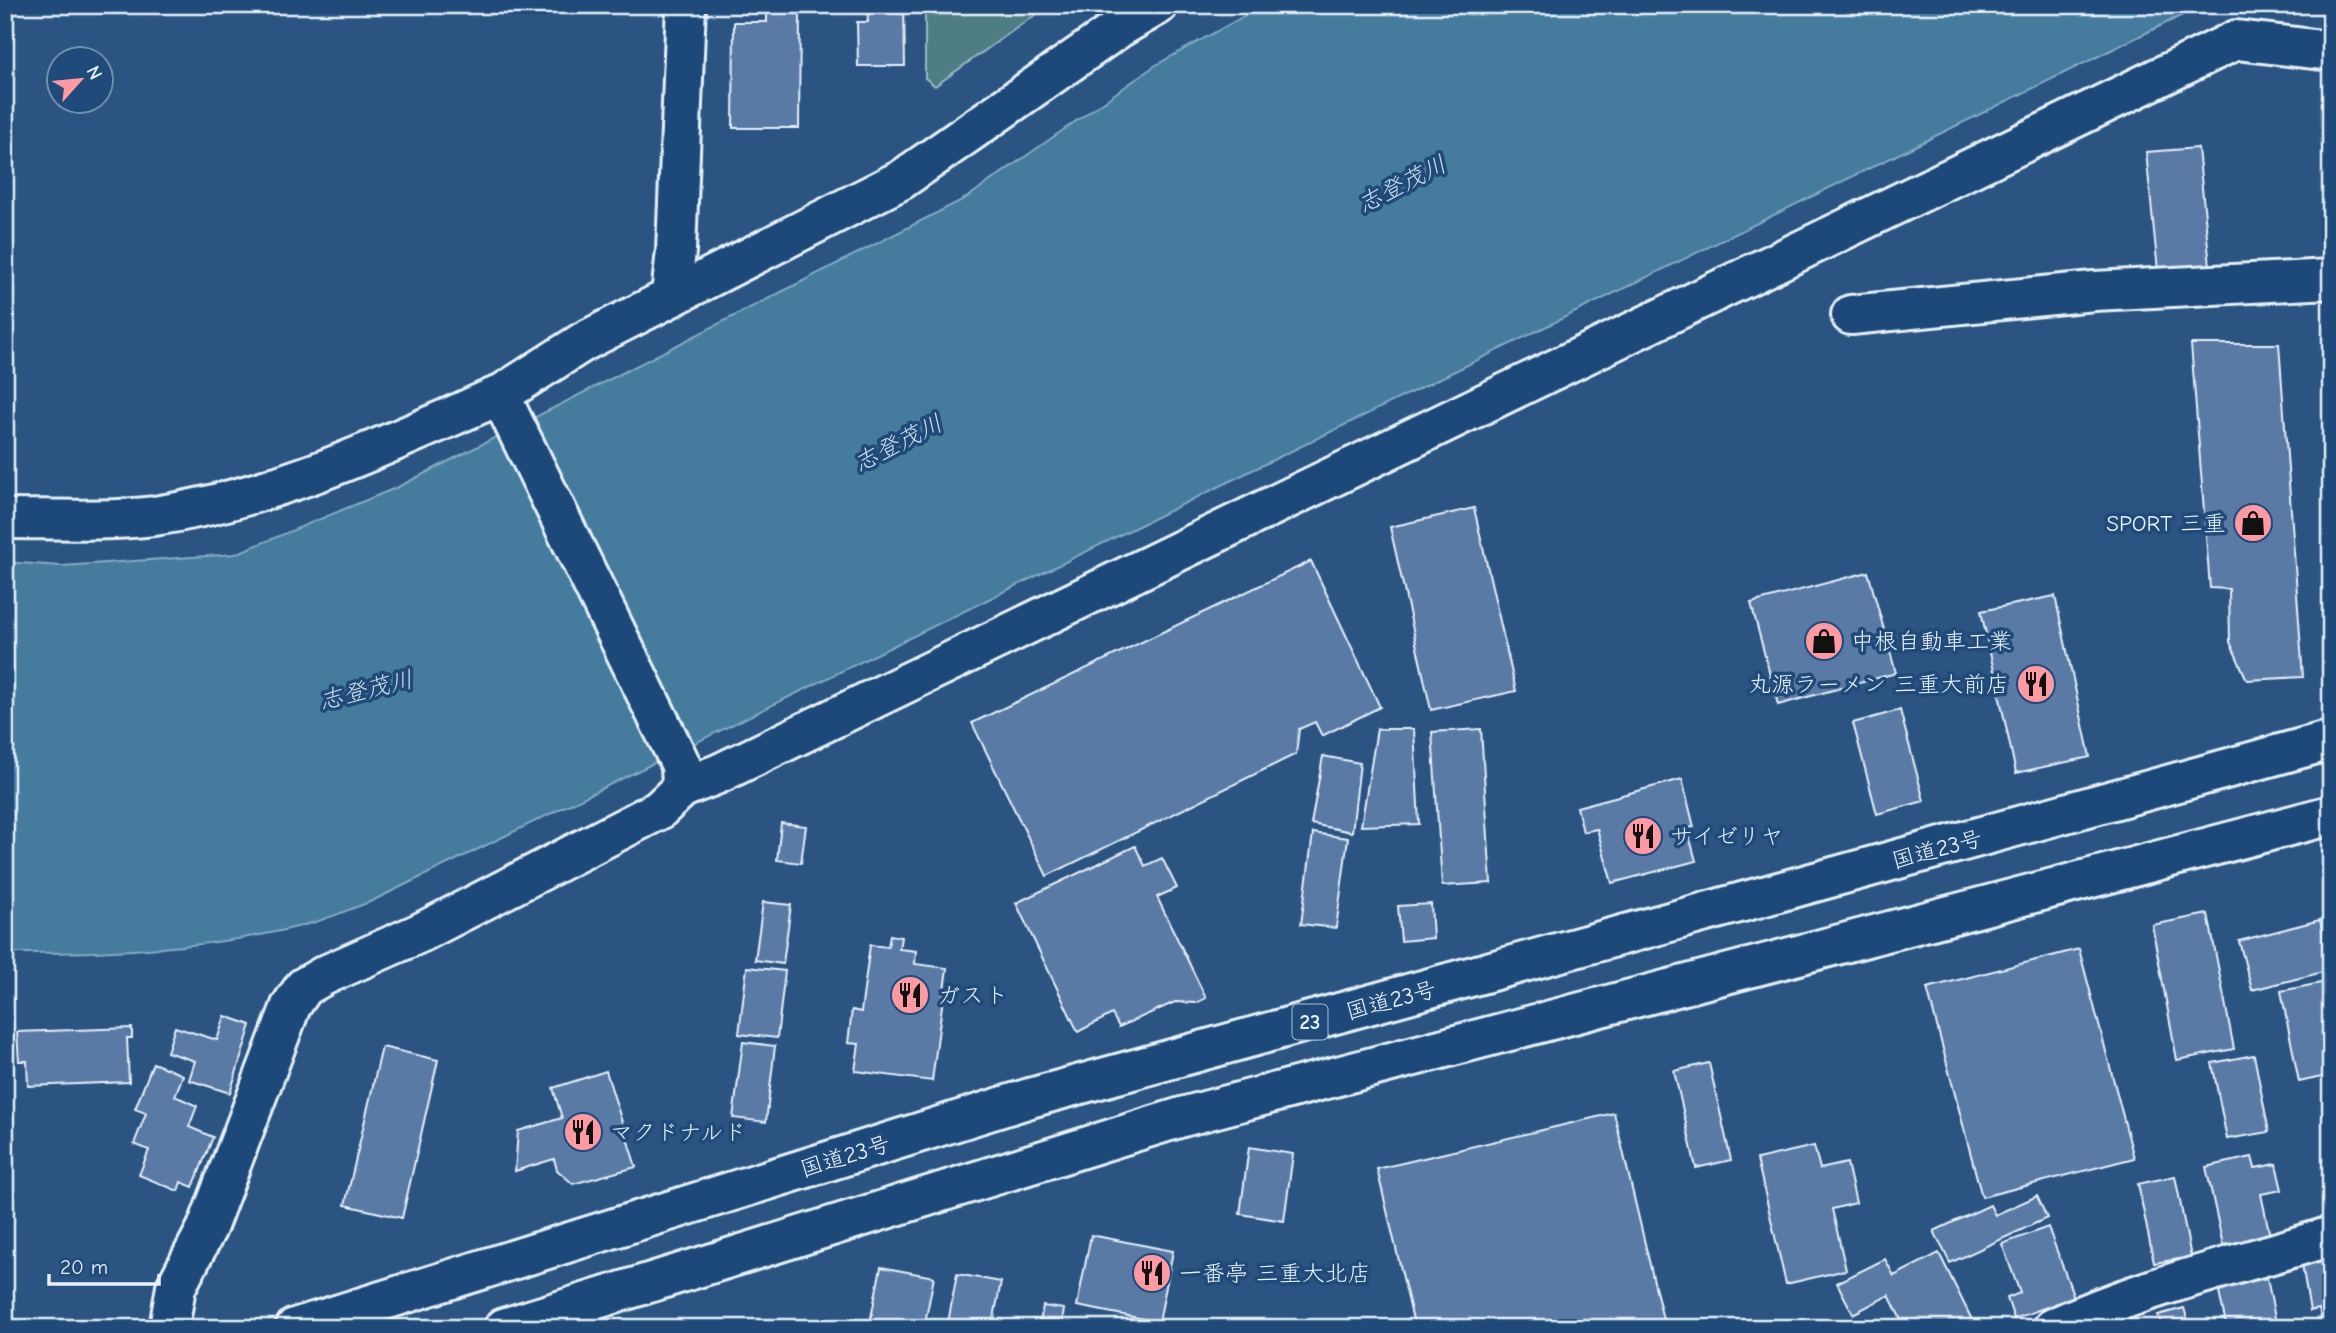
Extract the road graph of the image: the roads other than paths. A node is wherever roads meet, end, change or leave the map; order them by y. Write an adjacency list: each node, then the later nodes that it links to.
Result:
1 (686, 5): 5 (main road)
2 (1158, 5): 5 (main road)
3 (2331, 51): 10 (main road)
4 (2331, 279): 6 (main road)
5 (671, 295): 7 (main road)
6 (1850, 315)
7 (503, 403): 8 (main road); 10 (main road)
8 (5, 519)
9 (2331, 740): 14 (main road, 国道23号 / 23)
10 (682, 776): 13 (main road)
11 (2331, 815): 15 (main road)
12 (2331, 1236): 16 (main road)
13 (169, 1328)
14 (295, 1328)
15 (504, 1328)
16 (2053, 1328)

